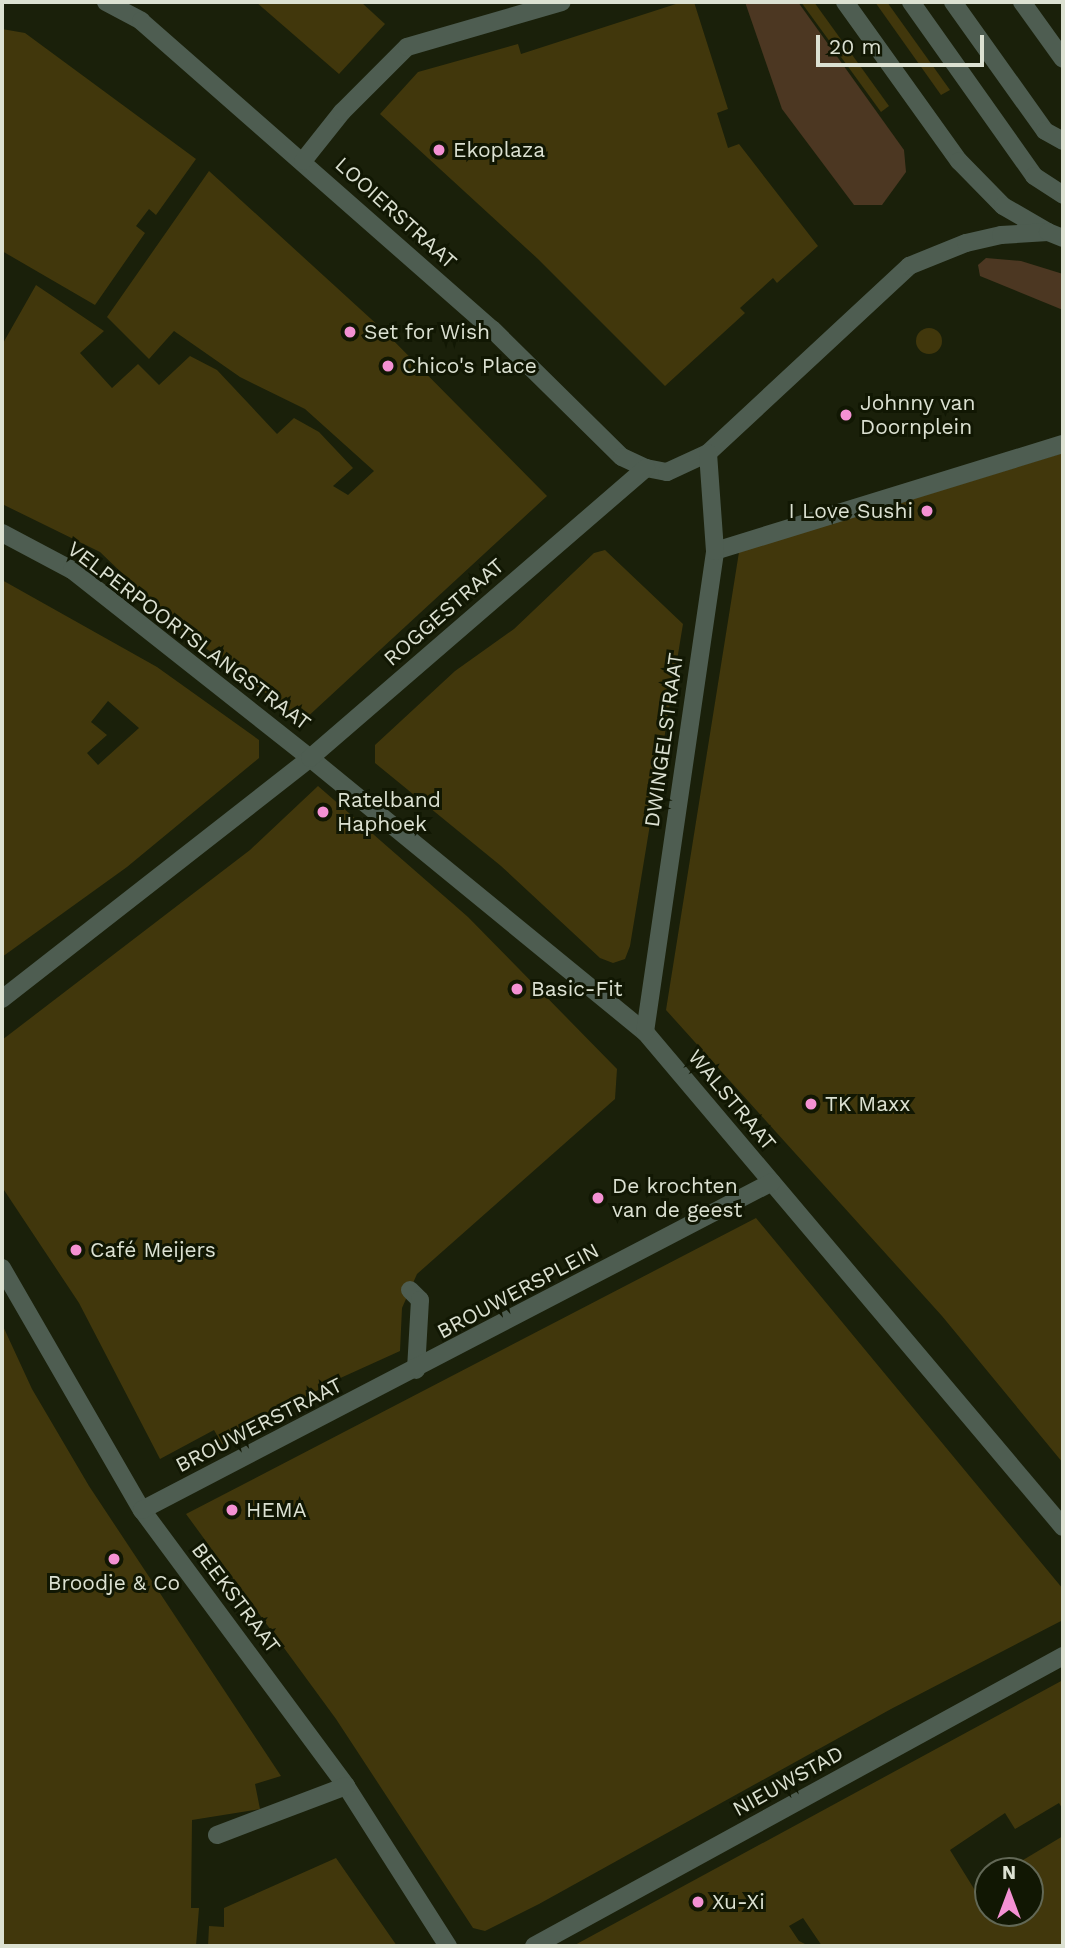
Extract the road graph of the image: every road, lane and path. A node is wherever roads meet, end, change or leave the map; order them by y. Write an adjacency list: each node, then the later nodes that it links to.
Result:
1 (106, 2): 9 (street, LOOIERSTRAAT)
2 (562, 2): 9 (street)
3 (845, 2): 11 (street)
4 (911, 2): 10 (street)
5 (953, 2): 8 (street)
6 (1022, 2): 7 (street)
7 (1063, 60)
8 (1063, 141)
9 (303, 161): 14 (street, LOOIERSTRAAT)
10 (1063, 195)
11 (1055, 235): 13 (street)
12 (1063, 444): 16 (street)
13 (708, 453): 14 (street); 16 (street, DWINGELSTRAAT)
14 (646, 468): 17 (street, ROGGESTRAAT)
15 (2, 533): 17 (street, VELPERPOORTSLANGSTRAAT)
16 (715, 551): 19 (street, DWINGELSTRAAT)
17 (310, 758): 18 (street, ROGGESTRAAT); 19 (street, WALSTRAAT)
18 (2, 999)
19 (645, 1032): 20 (street, WALSTRAAT)
20 (772, 1182): 23 (street, BROUWERSPLEIN); 26 (street, WALSTRAAT)
21 (2, 1268): 25 (street, BEEKSTRAAT)
22 (410, 1290): 23 (street)
23 (415, 1370): 24 (street, BROUWERSPLEIN)
24 (397, 1381): 25 (street, BROUWERSTRAAT)
25 (142, 1510): 28 (street, BEEKSTRAAT)
26 (1063, 1527)
27 (1063, 1656): 31 (street, NIEUWSTAD)
28 (346, 1786): 29 (street); 30 (street, BEEKSTRAAT)
29 (217, 1835)
30 (448, 1946)
31 (534, 1946)

